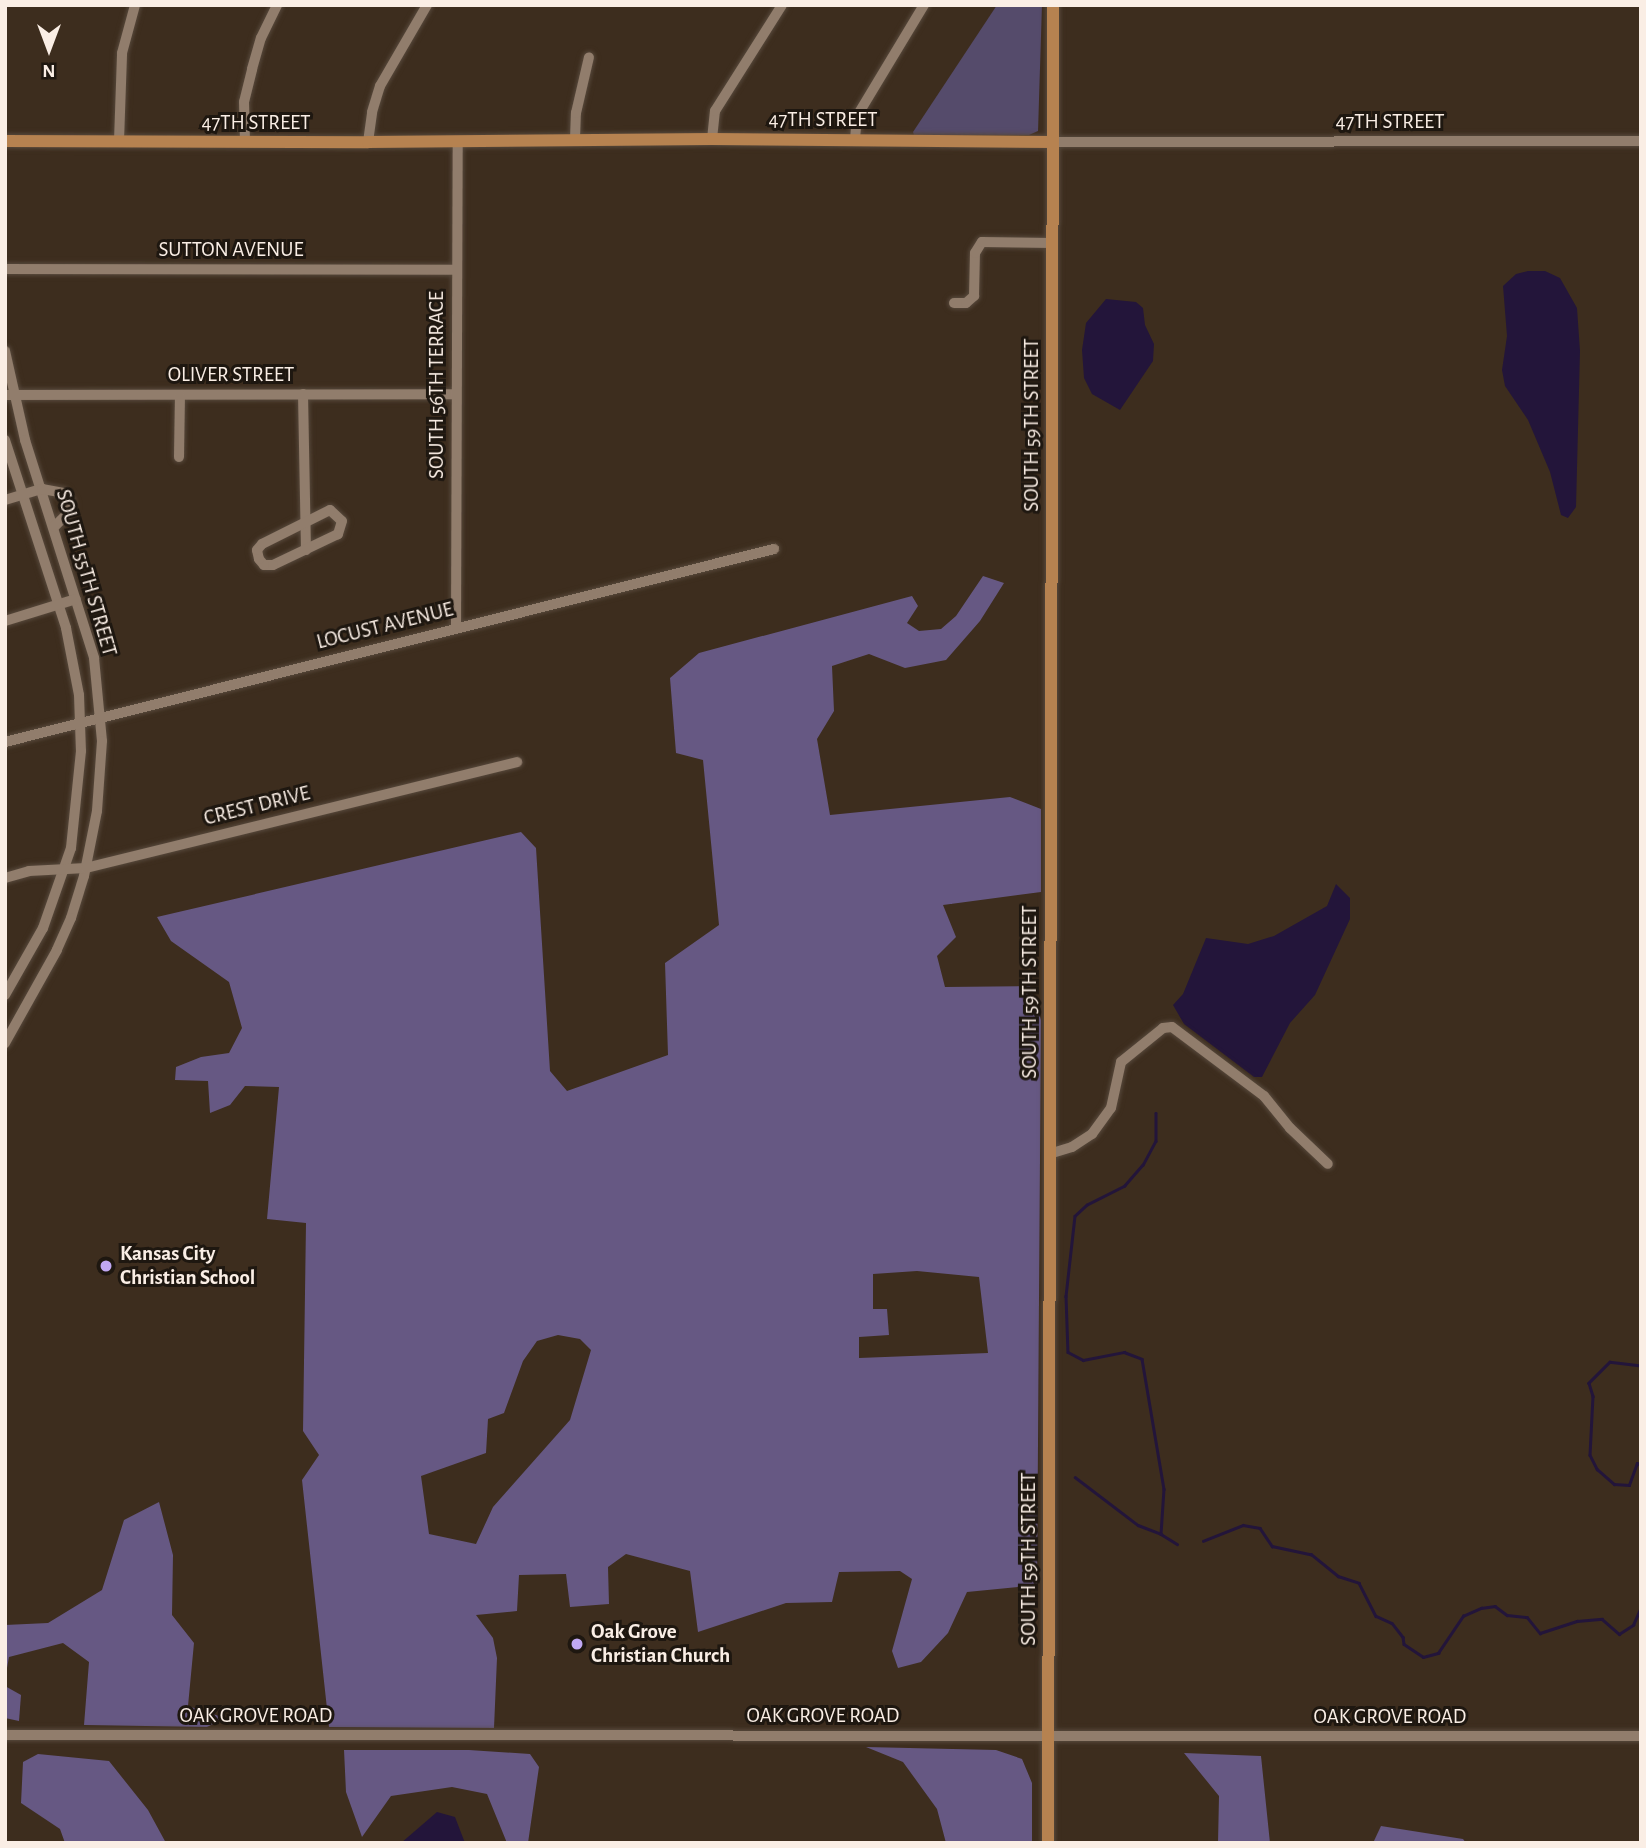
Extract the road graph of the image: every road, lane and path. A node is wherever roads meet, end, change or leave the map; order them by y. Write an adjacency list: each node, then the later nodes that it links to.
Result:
1 (135, 5): 12 (street)
2 (277, 5): 15 (street)
3 (427, 5): 16 (street)
4 (782, 5): 9 (street)
5 (924, 5): 10 (street)
6 (1053, 5): 17 (main road, SOUTH 59TH STREET)
7 (589, 57): 8 (street)
8 (575, 139): 9 (main road, 47TH STREET); 13 (main road, 47TH STREET)
9 (712, 139): 10 (main road, 47TH STREET)
10 (855, 139): 17 (main road, 47TH STREET)
11 (5, 141): 12 (main road, 47TH STREET)
12 (119, 141): 15 (main road, 47TH STREET)
13 (458, 141): 16 (main road, 47TH STREET); 20 (street, SOUTH 56TH TERRACE)
14 (1641, 141): 17 (street, 47TH STREET)
15 (245, 142): 16 (main road, 47TH STREET)
16 (368, 142)
17 (1052, 142): 18 (main road, SOUTH 59TH STREET)
18 (1052, 243): 21 (street); 49 (main road, SOUTH 59TH STREET)
19 (5, 270): 20 (street, SUTTON AVENUE)
20 (457, 270): 25 (street, SOUTH 56TH TERRACE)
21 (954, 303)
22 (5, 351): 23 (street, SOUTH 55TH STREET)
23 (9, 394): 26 (street, OLIVER STREET); 29 (street, SOUTH 55TH STREET)
24 (303, 394): 25 (street, OLIVER STREET); 26 (street, OLIVER STREET); 32 (street)
25 (456, 394): 39 (street, SOUTH 56TH TERRACE)
26 (180, 395): 28 (street)
27 (5, 440): 30 (street, SOUTH 55TH STREET)
28 (179, 457)
29 (42, 489): 30 (street); 33 (street, SOUTH 55TH STREET); 33 (street)
30 (23, 495): 31 (street); 37 (street, SOUTH 55TH STREET)
31 (5, 500)
32 (305, 522): 35 (street); 35 (street); 35 (street)
33 (54, 527): 36 (street, SOUTH 55TH STREET)
34 (774, 549): 39 (street, LOCUST AVENUE)
35 (306, 550)
36 (76, 599): 37 (street); 40 (street, SOUTH 55TH STREET)
37 (58, 605): 38 (street); 41 (street, SOUTH 55TH STREET)
38 (5, 621)
39 (456, 628): 40 (street, LOCUST AVENUE)
40 (99, 718): 41 (street, LOCUST AVENUE); 44 (street, SOUTH 55TH STREET)
41 (81, 723): 42 (street, LOCUST AVENUE); 45 (street, SOUTH 55TH STREET)
42 (5, 742)
43 (517, 762): 44 (street, CREST DRIVE)
44 (86, 868): 45 (street, CREST DRIVE); 48 (street, SOUTH 55TH STREET)
45 (64, 869): 46 (street, CREST DRIVE); 47 (street, SOUTH 55TH STREET)
46 (5, 878)
47 (5, 995)
48 (5, 1043)
49 (1049, 1154): 50 (street); 52 (main road, SOUTH 59TH STREET)
50 (1328, 1164)
51 (5, 1735): 52 (street, OAK GROVE ROAD)
52 (1048, 1735): 53 (street, OAK GROVE ROAD); 54 (main road, SOUTH 59TH STREET)
53 (1641, 1736)
54 (1048, 1843)

